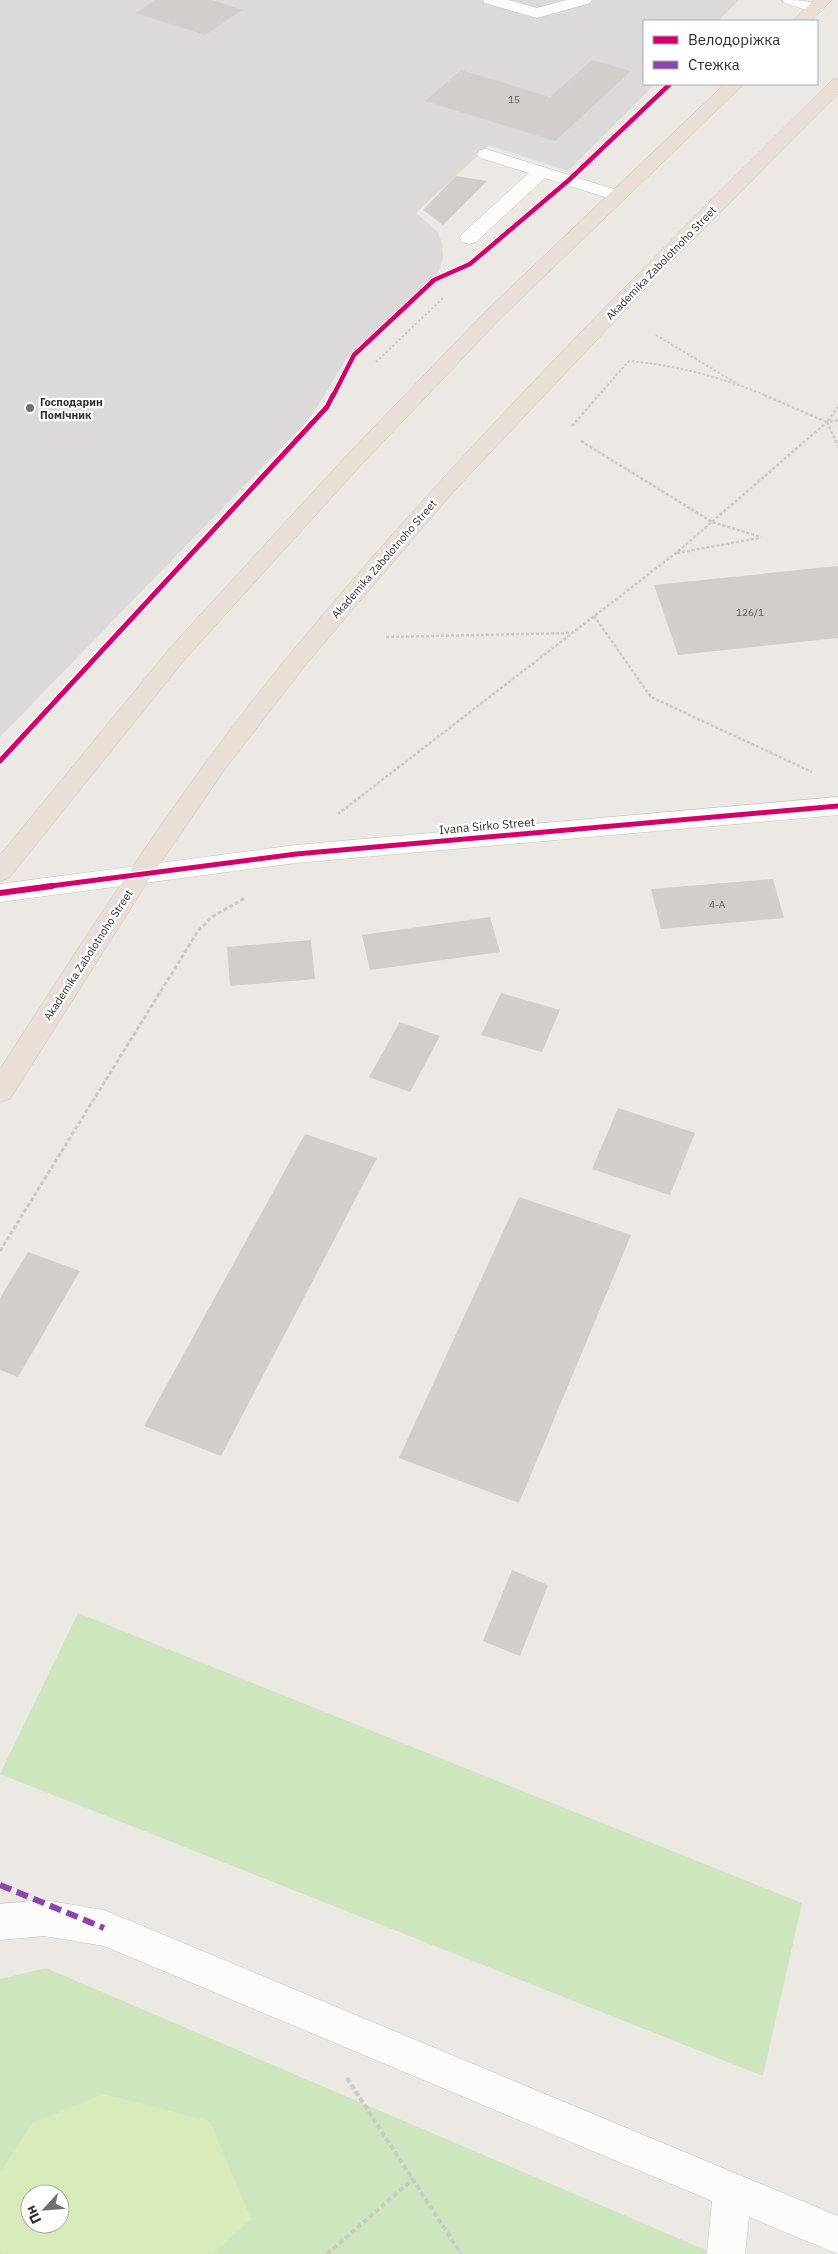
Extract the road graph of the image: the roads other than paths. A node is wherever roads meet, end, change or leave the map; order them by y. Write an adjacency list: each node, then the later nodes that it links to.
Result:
1 (491, 0): 2 (street)
2 (584, 0)
3 (790, 0): 4 (street)
4 (819, 4): 5 (highway)
5 (802, 20)
6 (734, 85): 10 (highway)
7 (835, 91): 14 (highway, Akademika Zabolotnoho Street)
8 (486, 154): 9 (street)
9 (542, 171): 10 (street); 11 (street)
10 (617, 196): 13 (highway)
11 (468, 238)
12 (838, 806): 14 (street, Ivana Sirko Street)
13 (0, 872)
14 (140, 875): 15 (street, Ivana Sirko Street); 16 (highway, Akademika Zabolotnoho Street)
15 (0, 893)
16 (0, 1091)
17 (0, 1922): 18 (street)
18 (732, 2191): 19 (street); 20 (street)
19 (838, 2235)
20 (726, 2254)

